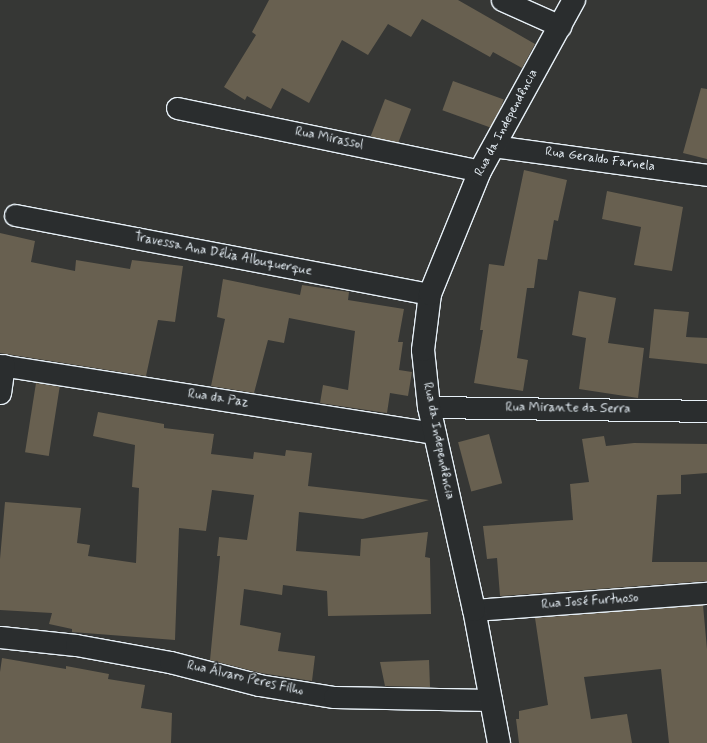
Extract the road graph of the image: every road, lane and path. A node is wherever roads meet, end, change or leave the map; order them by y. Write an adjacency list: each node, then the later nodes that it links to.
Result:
1 (502, 0): 3 (street)
2 (574, 0): 3 (street, Rua da Independência)
3 (560, 26): 5 (street, Rua da Independência)
4 (177, 108): 6 (street, Rua Mirassol)
5 (493, 146): 6 (street, Rua da Independência); 7 (street, Rua Geraldo Farnela)
6 (480, 171): 9 (street, Rua da Independência)
7 (707, 174)
8 (15, 215): 9 (street, Travessa Ana Délia Albuquerque)
9 (430, 294): 12 (street, Rua da Independência)
10 (2, 365): 11 (street); 14 (street, Rua da Paz)
11 (0, 393)
12 (429, 407): 13 (street, Rua Mirante da Serra); 14 (street, Rua da Independência)
13 (707, 411)
14 (435, 433): 16 (street, Rua da Independência)
15 (707, 593): 16 (street, Rua José Furtuoso)
16 (474, 610): 18 (street, Rua da Independência)
17 (0, 638): 18 (street, Rua Álvaro Peres Filho)
18 (491, 700): 19 (street, Rua da Independência)
19 (499, 743)

